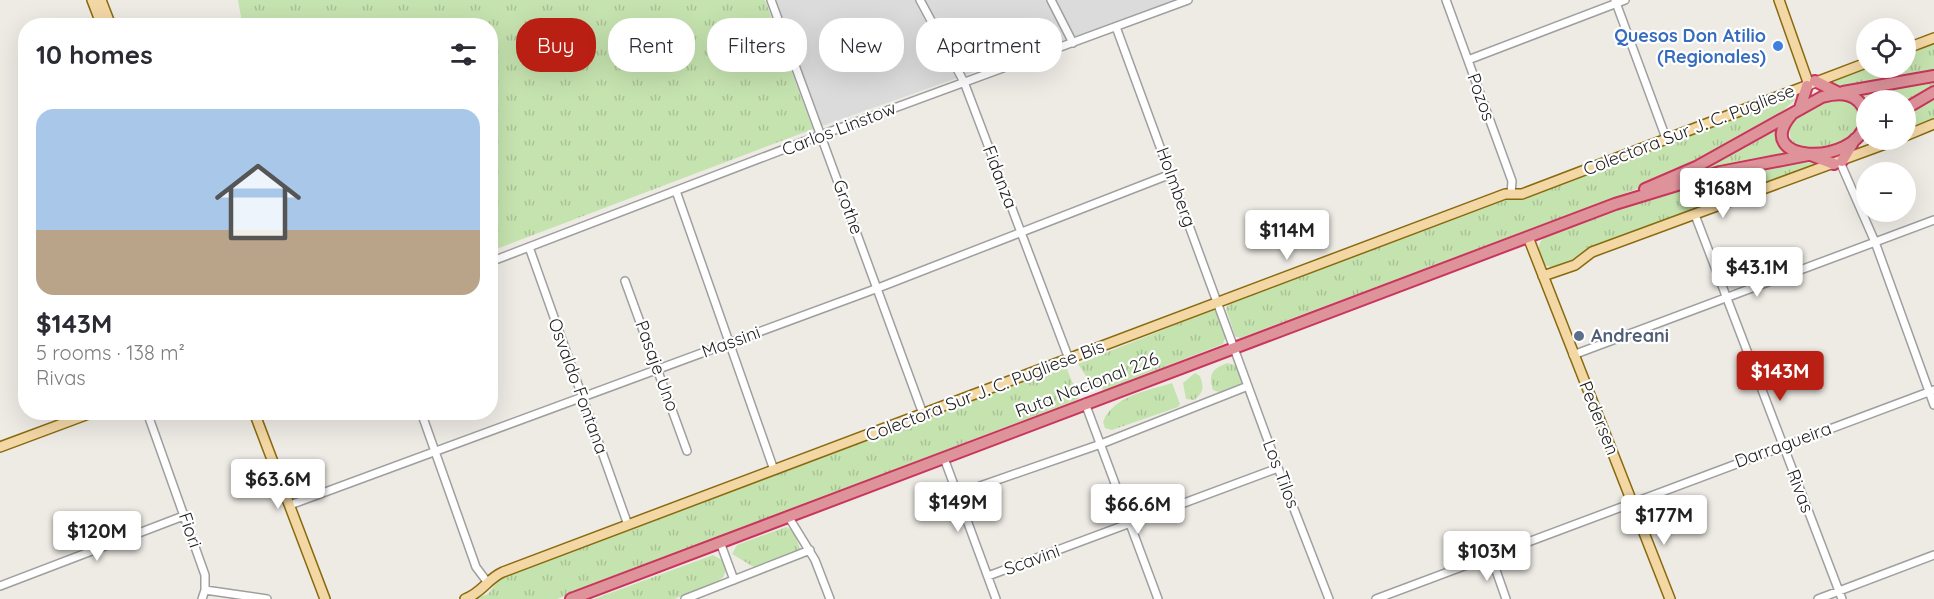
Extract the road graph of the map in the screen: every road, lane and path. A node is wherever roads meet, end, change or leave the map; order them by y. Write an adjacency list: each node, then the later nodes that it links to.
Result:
1 (92, 0): 11 (main road)
2 (101, 0): 12 (main road)
3 (771, 0): 29 (street, Grothe)
4 (920, 0): 20 (street, Fidanza)
5 (1051, 0): 15 (street)
6 (1188, 0): 13 (street, Carlos Linstow)
7 (1446, 0): 17 (street, Pozos)
8 (1625, 0): 10 (street)
9 (1779, 0): 21 (main road)
10 (1616, 2): 17 (street); 30 (street)
11 (99, 18)
12 (108, 18)
13 (1116, 27): 15 (street, Carlos Linstow); 36 (street, Holmberg)
14 (1934, 38): 16 (main road)
15 (1073, 44): 20 (street, Carlos Linstow)
16 (1916, 45)
17 (1468, 60): 38 (street, Pozos)
18 (1856, 67): 21 (main road, Colectora Sur J. C. Pugliese)
19 (1934, 76): 22 (highway, Ruta Nacional 226)
20 (964, 82): 29 (street, Carlos Linstow); 42 (street, Fidanza)
21 (1810, 84): 22 (highway); 26 (highway); 30 (main road, Colectora Sur J. C. Pugliese)
22 (1838, 92): 24 (highway); 26 (highway, Ruta Nacional 226)
23 (1934, 92): 25 (highway)
24 (1856, 99)
25 (1916, 103)
26 (1798, 109): 34 (highway); 39 (highway, Ruta Nacional 226)
27 (1934, 124): 28 (main road)
28 (1916, 131)
29 (821, 135): 37 (street, Carlos Linstow); 49 (street, Grothe)
30 (1666, 138): 38 (main road, Colectora Sur J. C. Pugliese)
31 (1856, 138): 34 (highway, Ruta Nacional 226)
32 (1856, 141): 35 (highway)
33 (1871, 150): 35 (main road)
34 (1809, 155): 35 (highway); 39 (highway, Ruta Nacional 226)
35 (1838, 163): 40 (main road); 44 (street)
36 (1171, 174): 42 (street, Massini); 51 (street, Holmberg)
37 (676, 191): 45 (street, Carlos Linstow); 52 (street)
38 (1511, 194): 51 (main road, Colectora Sur J. C. Pugliese Bis)
39 (1615, 204): 43 (highway, Ruta Nacional 226)
40 (1695, 214): 47 (main road); 50 (street, Rivas)
41 (1934, 220): 44 (street)
42 (1020, 231): 49 (street, Massini); 55 (street, Fidanza)
43 (1528, 237): 47 (main road, Pedersen); 53 (highway, Ruta Nacional 226)
44 (1875, 242): 50 (street); 58 (street)
45 (528, 248): 46 (street, Carlos Linstow); 59 (street, Osvaldo Fontana)
46 (498, 259)
47 (1544, 276): 54 (main road, Pedersen)
48 (625, 281): 56 (street, Pasaje Uno)
49 (878, 288): 52 (street, Massini); 62 (street, Grothe)
50 (1728, 296): 54 (street); 68 (street, Rivas)
51 (1218, 302): 53 (street, Holmberg); 55 (main road, Colectora Sur J. C. Pugliese Bis)
52 (730, 342): 56 (street, Massini); 74 (street)
53 (1235, 348): 57 (street, Los Tilos); 60 (highway, Ruta Nacional 226)
54 (1573, 355): 76 (main road, Pedersen)
55 (1069, 359): 62 (main road, Colectora Sur J. C. Pugliese Bis)
56 (658, 369): 59 (street, Massini); 71 (street, Pasaje Uno)
57 (1248, 386): 67 (street); 73 (street, Los Tilos)
58 (1932, 391): 61 (street); 68 (street, Darragueira)
59 (583, 397): 70 (street, Massini); 80 (street, Osvaldo Fontana)
60 (1085, 403): 67 (street); 72 (highway, Ruta Nacional 226)
61 (1934, 405)
62 (923, 414): 74 (main road, Colectora Sur J. C. Pugliese Bis)
63 (73, 420): 69 (main road)
64 (150, 420): 78 (street, Fiori)
65 (257, 420): 77 (main road)
66 (425, 420): 70 (street)
67 (1101, 444): 75 (street); 81 (street)
68 (1782, 445): 76 (street, Darragueira); 91 (street, Rivas)
69 (0, 447)
70 (435, 449): 77 (street, Massini); 88 (street)
71 (687, 451)
72 (944, 458): 79 (highway, Ruta Nacional 226); 86 (street)
73 (1278, 468): 81 (street, Scavini); 101 (street, Los Tilos)
74 (774, 470): 80 (main road, Colectora Sur J. C. Pugliese Bis)
75 (980, 486)
76 (1633, 503): 85 (street, Darragueira); 104 (main road, Pedersen)
77 (290, 505): 94 (main road)
78 (186, 515): 89 (street); 90 (street, Fiori)
79 (788, 516): 82 (highway, Ruta Nacional 226); 83 (street)
80 (628, 525): 88 (main road, Colectora Sur J. C. Pugliese Bis)
81 (1131, 525): 86 (street, Scavini); 100 (street)
82 (720, 542): 87 (street); 96 (highway, Ruta Nacional 226)
83 (810, 550): 87 (street); 98 (street)
84 (1934, 555): 91 (street)
85 (1491, 556): 102 (street, Darragueira); 103 (street)
86 (988, 576): 99 (street)
87 (734, 580): 97 (street)
88 (488, 583): 95 (main road, Colectora Sur J. C. Pugliese Bis)
89 (0, 586)
90 (206, 590): 92 (street); 93 (street)
91 (1839, 591): 105 (street); 106 (street, Rivas)
92 (201, 599)
93 (267, 599)
94 (325, 599)
95 (465, 599)
96 (571, 599)
97 (685, 599)
98 (830, 599)
99 (996, 599)
100 (1158, 599)
101 (1329, 599)
102 (1376, 599)
103 (1506, 599)
104 (1670, 599)
105 (1818, 599)
106 (1842, 599)

